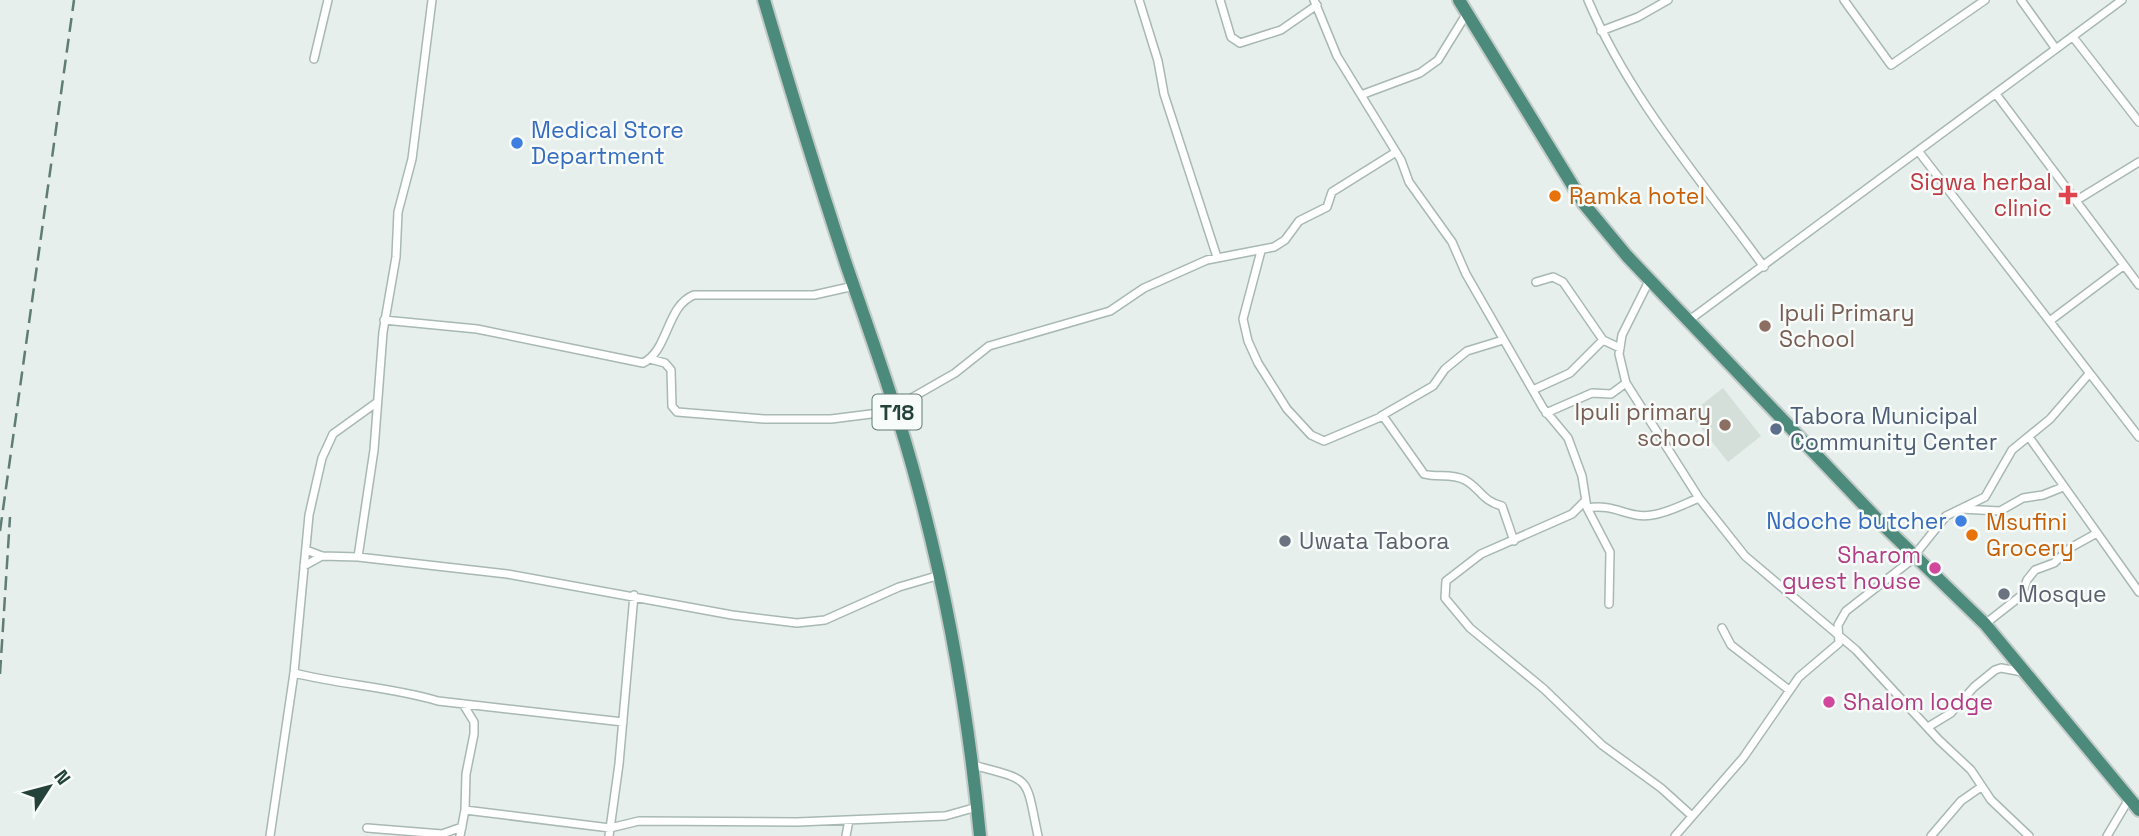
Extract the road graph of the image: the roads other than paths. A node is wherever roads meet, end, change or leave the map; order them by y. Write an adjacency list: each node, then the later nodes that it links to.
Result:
1 (328, 0): 20 (street)
2 (432, 0): 37 (street)
3 (764, 0): 36 (highway, T18)
4 (1139, 0): 30 (street)
5 (1220, 0): 14 (street)
6 (1459, 0): 16 (highway)
7 (1588, 0): 17 (street)
8 (1648, 0): 15 (street)
9 (1668, 0): 15 (street)
10 (1844, 0): 11 (street)
11 (1985, 0)
12 (2021, 0): 19 (street)
13 (2119, 1): 18 (street)
14 (1316, 3): 22 (street)
15 (1652, 8): 17 (street)
16 (1467, 13): 22 (street); 33 (highway)
17 (1601, 31): 32 (street)
18 (2073, 37): 19 (street); 23 (street)
19 (2056, 49): 21 (street)
20 (314, 58)
21 (1996, 94): 26 (street); 28 (street)
22 (1361, 95): 25 (street)
23 (2136, 110): 24 (street)
24 (2139, 122)
25 (1396, 152): 29 (street); 40 (street)
26 (1919, 152): 32 (street); 38 (street)
27 (2139, 162): 28 (street)
28 (2077, 200): 31 (street)
29 (1261, 251): 30 (street); 50 (street)
30 (1217, 257): 48 (street)
31 (2123, 266): 35 (street); 38 (street)
32 (1764, 267): 39 (street)
33 (1649, 281): 39 (highway); 42 (street)
34 (1536, 282): 41 (street)
35 (2139, 285)
36 (854, 286): 43 (street); 48 (highway, T18)
37 (384, 320): 43 (street); 47 (street)
38 (2051, 320): 44 (street)
39 (1688, 322): 61 (highway)
40 (1503, 340): 46 (street); 50 (street)
41 (1603, 340): 42 (street); 46 (street)
42 (1620, 348): 45 (street)
43 (650, 359): 48 (street)
44 (2088, 375): 51 (street); 52 (street)
45 (1626, 383): 49 (street); 54 (street)
46 (1535, 389): 49 (street)
47 (376, 403): 59 (street); 62 (street)
48 (896, 409): 64 (highway, T18)
49 (1546, 413): 55 (street)
50 (1381, 416): 58 (street)
51 (2029, 437): 53 (street); 56 (street)
52 (2139, 438)
53 (2063, 487): 56 (street); 57 (street)
54 (1699, 498): 55 (street); 70 (street)
55 (1586, 505): 58 (street); 67 (street)
56 (1960, 508): 61 (street)
57 (2097, 533): 65 (street); 68 (street)
58 (1514, 541): 83 (street)
59 (306, 550): 60 (street); 63 (street)
60 (322, 556): 62 (street); 63 (street)
61 (1916, 556): 68 (highway); 70 (street)
62 (358, 557): 66 (street)
63 (304, 566): 72 (street)
64 (940, 575): 66 (street); 77 (highway, T18)
65 (2139, 592)
66 (634, 595): 75 (street)
67 (1609, 604)
68 (1985, 624): 71 (highway)
69 (1722, 628): 73 (street)
70 (1840, 636): 73 (street); 76 (street)
71 (2026, 672): 76 (street); 79 (highway)
72 (294, 673): 74 (street); 89 (street)
73 (1789, 690): 83 (street)
74 (463, 704): 75 (street); 81 (street)
75 (623, 722): 87 (street)
76 (1927, 727): 78 (street)
77 (973, 765): 80 (highway, T18); 93 (street)
78 (1981, 787): 94 (street); 95 (street)
79 (2129, 799): 82 (highway); 96 (street)
80 (977, 807): 84 (street); 92 (highway, T18)
81 (466, 810): 85 (street); 87 (street)
82 (2139, 810)
83 (1692, 816): 88 (street)
84 (849, 820): 87 (street); 91 (street)
85 (462, 827): 86 (street); 90 (street)
86 (367, 828)
87 (610, 832)
88 (1680, 835)
89 (270, 836)
90 (460, 836)
91 (846, 836)
92 (980, 836)
93 (1038, 836)
94 (1931, 836)
95 (2029, 836)
96 (2107, 836)

